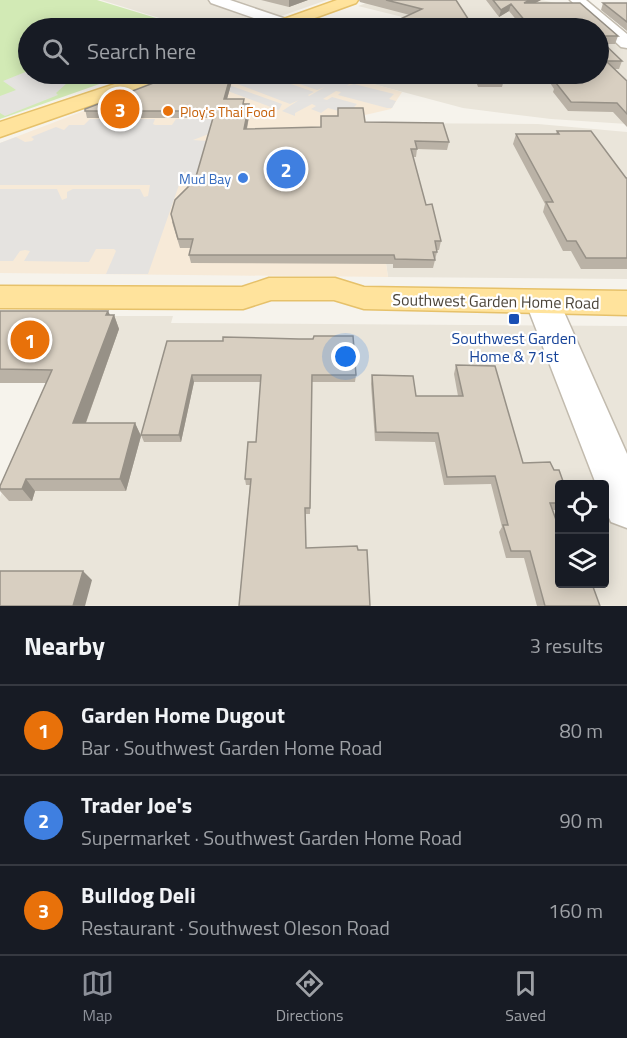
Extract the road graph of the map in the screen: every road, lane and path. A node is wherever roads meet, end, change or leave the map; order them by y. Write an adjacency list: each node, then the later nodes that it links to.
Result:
1 (216, 0): 4 (street)
2 (351, 0): 5 (main road)
3 (577, 0): 6 (street)
4 (260, 18)
5 (301, 18)
6 (598, 18)
7 (609, 27): 8 (street)
8 (627, 42)
9 (116, 84): 11 (main road)
10 (135, 84): 11 (main road)
11 (70, 105): 12 (main road)
12 (0, 130)
13 (0, 297): 14 (main road, Southwest Garden Home Road)
14 (543, 303): 15 (main road, Southwest Garden Home Road); 16 (street)
15 (627, 303)
16 (627, 506)

